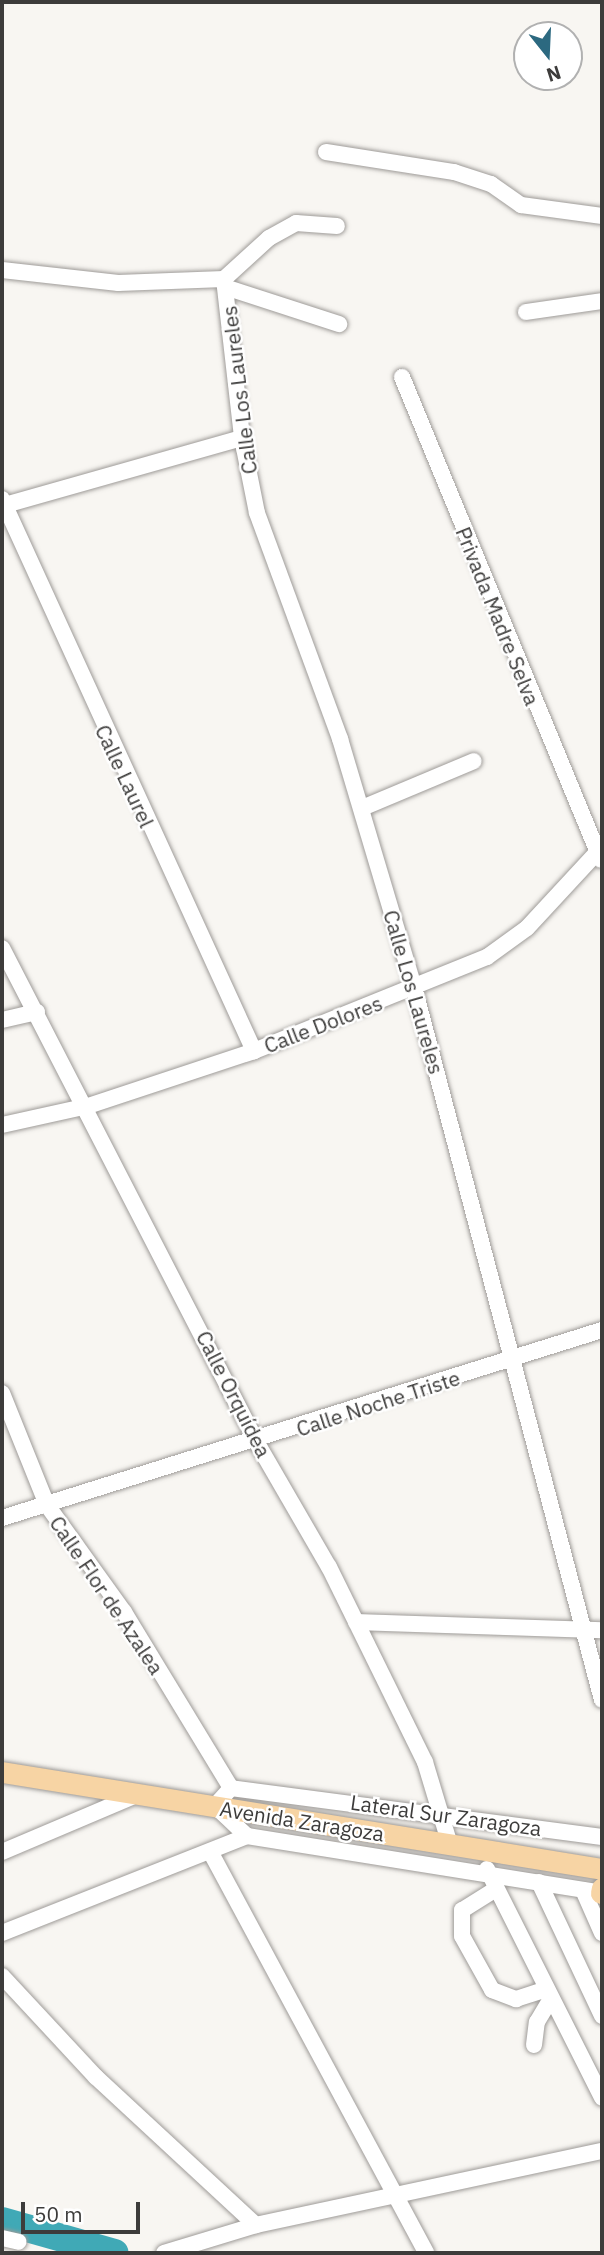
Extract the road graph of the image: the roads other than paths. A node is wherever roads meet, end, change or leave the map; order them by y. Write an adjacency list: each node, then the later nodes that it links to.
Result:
1 (326, 152): 2 (street)
2 (602, 216)
3 (337, 226): 5 (street)
4 (2, 270): 5 (street)
5 (226, 283): 8 (street); 10 (street, Calle Los Laureles)
6 (602, 301): 7 (street)
7 (526, 312)
8 (338, 324)
9 (402, 377): 14 (street, Privada Madre Selva)
10 (242, 438): 11 (street); 13 (street, Calle Los Laureles)
11 (3, 502): 19 (street, Calle Laurel)
12 (474, 761): 13 (street)
13 (362, 807): 16 (street, Calle Los Laureles)
14 (601, 854): 16 (street, Calle Dolores)
15 (2, 948): 17 (street, Calle Orquídea)
16 (414, 987): 19 (street, Calle Dolores); 23 (street, Calle Los Laureles)
17 (37, 1012): 18 (street); 20 (street, Calle Orquídea)
18 (2, 1020)
19 (254, 1051): 20 (street, Calle Dolores)
20 (88, 1106): 21 (street, Calle Dolores); 25 (street, Calle Orquídea)
21 (2, 1125)
22 (602, 1330): 23 (street, Calle Noche Triste)
23 (513, 1359): 25 (street, Calle Noche Triste); 29 (street, Calle Los Laureles)
24 (2, 1393): 26 (street, Calle Flor de Azalea)
25 (257, 1443): 26 (street, Calle Noche Triste); 28 (street, Calle Orquídea)
26 (47, 1505): 27 (street, Calle Noche Triste); 33 (street, Calle Flor de Azalea)
27 (2, 1518)
28 (356, 1622): 29 (street); 36 (street, Calle Orquídea)
29 (584, 1629): 30 (street); 31 (street, Calle Los Laureles)
30 (602, 1630)
31 (602, 1700)
32 (2, 1772): 34 (main road, Avenida Zaragoza)
33 (231, 1788): 35 (street); 36 (street, Lateral Sur Zaragoza)
34 (136, 1795): 35 (main road, Avenida Zaragoza); 41 (street)
35 (215, 1806): 37 (street); 39 (main road, Avenida Zaragoza)
36 (446, 1816): 38 (street, Lateral Sur Zaragoza); 39 (street, Calle Orquídea)
37 (247, 1836): 42 (street); 44 (street)
38 (602, 1837)
39 (450, 1845): 40 (main road, Avenida Zaragoza)
40 (481, 1850): 43 (main road, Avenida Zaragoza); 44 (street)
41 (2, 1852)
42 (211, 1853): 47 (street); 55 (street)
43 (602, 1869)
44 (492, 1882): 45 (street); 50 (street); 50 (street)
45 (539, 1882): 46 (street); 51 (street)
46 (597, 1891): 48 (street)
47 (3, 1932)
48 (602, 1933)
49 (2, 1976): 56 (street)
50 (547, 1995): 52 (street); 53 (street)
51 (602, 2016)
52 (534, 2045)
53 (602, 2098)
54 (602, 2151): 55 (street)
55 (393, 2197): 56 (street); 60 (street)
56 (256, 2225): 59 (street)
57 (2, 2238): 58 (street)
58 (19, 2242)
59 (170, 2251)
60 (426, 2253)

